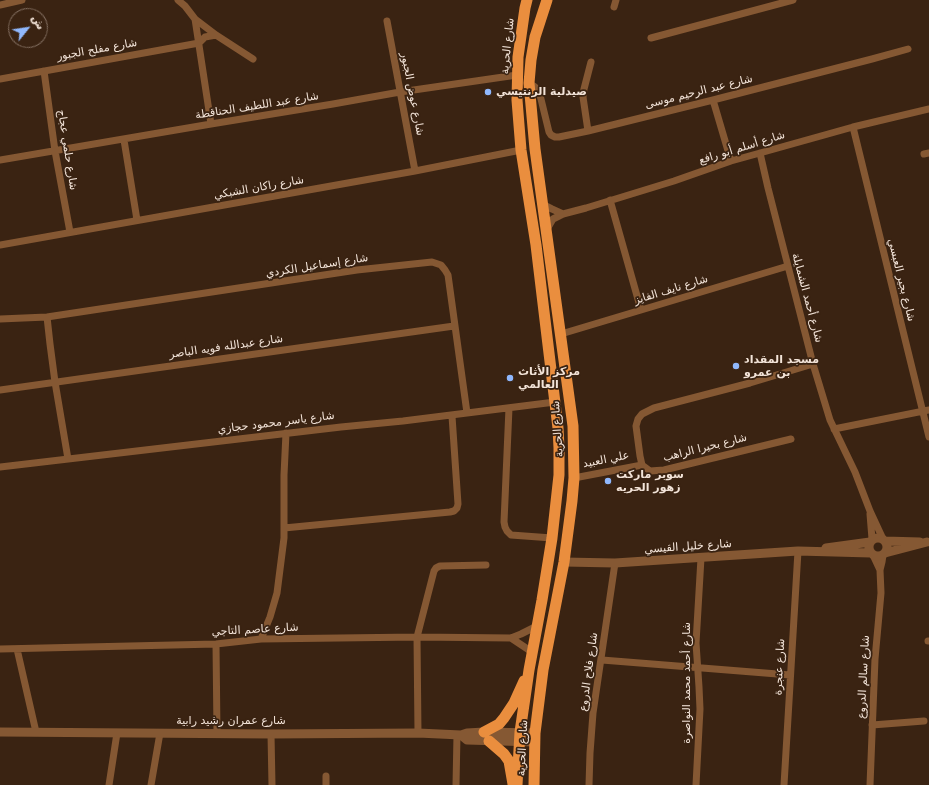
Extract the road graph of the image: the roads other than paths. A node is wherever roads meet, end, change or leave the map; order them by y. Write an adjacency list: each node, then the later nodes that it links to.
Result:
1 (22, 0): 6 (street)
2 (178, 0): 7 (street)
3 (527, 0): 16 (highway, شارع الحرية)
4 (547, 0): 18 (highway, شارع الحرية)
5 (789, 0): 10 (street)
6 (0, 4)
7 (195, 19): 9 (street); 11 (street)
8 (387, 21): 19 (street, شارع عوض الجبور)
9 (216, 35): 11 (street, شارع مفلح الجبور); 13 (street)
10 (651, 38)
11 (199, 43): 15 (street, شارع مفلح الجبور); 22 (street)
12 (908, 49): 20 (street, شارع عبد الرحيم موسى)
13 (253, 59)
14 (592, 62): 24 (street)
15 (44, 71): 17 (street, شارع مفلح الجبور); 27 (street, شارع حلمي عجاج)
16 (517, 76): 19 (street, شارع عبد اللطيف الحناقطة); 26 (highway, شارع الحرية)
17 (0, 78)
18 (529, 83): 24 (street, شارع عبد الرحيم موسى); 33 (highway, شارع الحرية)
19 (400, 92): 22 (street, شارع عبد اللطيف الحناقطة); 31 (street, شارع عوض الجبور)
20 (713, 100): 24 (street, شارع عبد الرحيم موسى); 30 (street)
21 (929, 109): 23 (street, شارع أسلم أبو رافع)
22 (211, 124): 25 (street, شارع عبد اللطيف الحناقطة)
23 (852, 127): 28 (street, شارع أسلم أبو رافع); 50 (street, شارع بجير العبسي)
24 (588, 131)
25 (124, 140): 27 (street, شارع عبد اللطيف الحناقطة); 35 (street)
26 (522, 150): 31 (street, شارع راكان الشبكي); 48 (highway, شارع الحرية)
27 (56, 151): 29 (street, شارع عبد اللطيف الحناقطة); 37 (street, شارع حلمي عجاج)
28 (760, 153): 30 (street, شارع أسلم أبو رافع); 39 (street, شارع أحمد الشمايلة)
29 (0, 160)
30 (731, 161): 32 (street, شارع أسلم أبو رافع)
31 (415, 171): 35 (street, شارع راكان الشبكي)
32 (610, 200): 34 (street, شارع أسلم أبو رافع); 40 (street)
33 (542, 204): 34 (street); 36 (highway, شارع الحرية)
34 (563, 214): 36 (street, شارع أسلم أبو رافع)
35 (138, 220): 37 (street, شارع راكان الشبكي)
36 (546, 231): 44 (highway, شارع الحرية)
37 (70, 232): 38 (street, شارع راكان الشبكي)
38 (0, 245)
39 (788, 266): 40 (street, شارع نايف الفايز); 45 (street, شارع أحمد الشمايلة)
40 (641, 310): 44 (street, شارع نايف الفايز)
41 (47, 317): 42 (street, شارع إسماعيل الكردي); 43 (street, شارع إسماعيل الكردي); 46 (street)
42 (0, 319)
43 (454, 326): 46 (street, شارع عبدالله فويه الباصر); 51 (street, شارع إسماعيل الكردي)
44 (561, 334): 60 (highway, شارع الحرية)
45 (813, 364): 53 (street, شارع أحمد الشمايلة); 58 (street)
46 (55, 382): 47 (street, شارع عبدالله فويه الباصر); 57 (street)
47 (0, 390)
48 (555, 402): 49 (street, شارع ياسر محمود حجازي); 63 (highway, شارع الحرية)
49 (509, 408): 51 (street, شارع ياسر محمود حجازي); 63 (street)
50 (926, 410): 53 (street); 55 (street, شارع بجير العبسي)
51 (467, 413): 52 (street, شارع ياسر محمود حجازي)
52 (452, 416): 54 (street, شارع ياسر محمود حجازي); 62 (street)
53 (834, 429): 61 (street, شارع أحمد الشمايلة)
54 (286, 433): 57 (street, شارع ياسر محمود حجازي); 62 (street)
55 (929, 437)
56 (790, 439): 58 (street, شارع بحيرا الراهب)
57 (68, 459): 59 (street, شارع ياسر محمود حجازي)
58 (642, 465): 60 (street, علي العبيد)
59 (0, 467)
60 (574, 478): 72 (highway, شارع الحرية)
61 (870, 511): 64 (street, شارع أحمد الشمايلة); 65 (street, شارع أحمد الشمايلة)
62 (284, 528): 79 (street)
63 (552, 538): 76 (highway, شارع الحرية)
64 (871, 540): 65 (street); 68 (street, شارع خليل القيسي); 69 (street)
65 (884, 540): 66 (street); 70 (street)
66 (928, 542): 70 (street)
67 (798, 551): 68 (street, شارع خليل القيسي); 71 (street, شارع خليل القيسي); 87 (street, شارع عنجرة)
68 (813, 551): 69 (street, شارع خليل القيسي)
69 (872, 554): 70 (street); 75 (street, شارع سالم الدروع)
70 (884, 554): 75 (street, شارع سالم الدروع)
71 (702, 558): 73 (street, شارع خليل القيسي); 85 (street, شارع أحمد محمد النواصرة)
72 (564, 562): 73 (street, شارع خليل القيسي); 100 (highway, شارع الحرية)
73 (615, 563): 84 (street, شارع فلاح الدروع)
74 (486, 565): 77 (street)
75 (880, 570): 89 (street, شارع سالم الدروع)
76 (537, 626): 78 (street, شارع عاصم التاجي); 83 (highway, شارع الحرية)
77 (417, 637): 78 (street, شارع عاصم التاجي); 79 (street, شارع عاصم التاجي); 95 (street)
78 (511, 638): 83 (street)
79 (261, 639): 80 (street, شارع عاصم التاجي)
80 (216, 644): 82 (street, شارع عاصم التاجي); 94 (street)
81 (0, 649): 82 (street, شارع عاصم التاجي)
82 (17, 649): 91 (street)
83 (532, 652): 86 (highway, شارع الحرية)
84 (602, 660): 85 (street); 110 (street, شارع فلاح الدروع)
85 (698, 667): 87 (street); 111 (street, شارع أحمد محمد النواصرة)
86 (529, 670): 98 (highway); 99 (highway, شارع الحرية)
87 (790, 675): 112 (street, شارع عنجرة)
88 (924, 721): 89 (street)
89 (872, 725): 113 (street, شارع سالم الدروع)
90 (0, 732): 91 (street, شارع عمران رشيد رابية)
91 (36, 732): 92 (street, شارع عمران رشيد رابية)
92 (117, 733): 93 (street, شارع عمران رشيد رابية); 102 (street)
93 (160, 733): 94 (street, شارع عمران رشيد رابية); 103 (street)
94 (218, 733): 96 (street, شارع عمران رشيد رابية)
95 (418, 733): 96 (street, شارع عمران رشيد رابية); 97 (street, شارع عمران رشيد رابية)
96 (272, 734): 104 (street)
97 (459, 735): 98 (street, شارع عمران رشيد رابية); 106 (street)
98 (487, 736): 99 (street, شارع عمران رشيد رابية); 107 (highway)
99 (520, 737): 100 (street, شارع عمران رشيد رابية); 108 (highway, شارع الحرية)
100 (535, 737): 109 (highway, شارع الحرية)
101 (326, 776): 105 (street)
102 (109, 785)
103 (151, 785)
104 (272, 785)
105 (326, 785)
106 (456, 785)
107 (513, 785)
108 (517, 785)
109 (534, 785)
110 (589, 785)
111 (696, 785)
112 (784, 785)
113 (870, 785)

